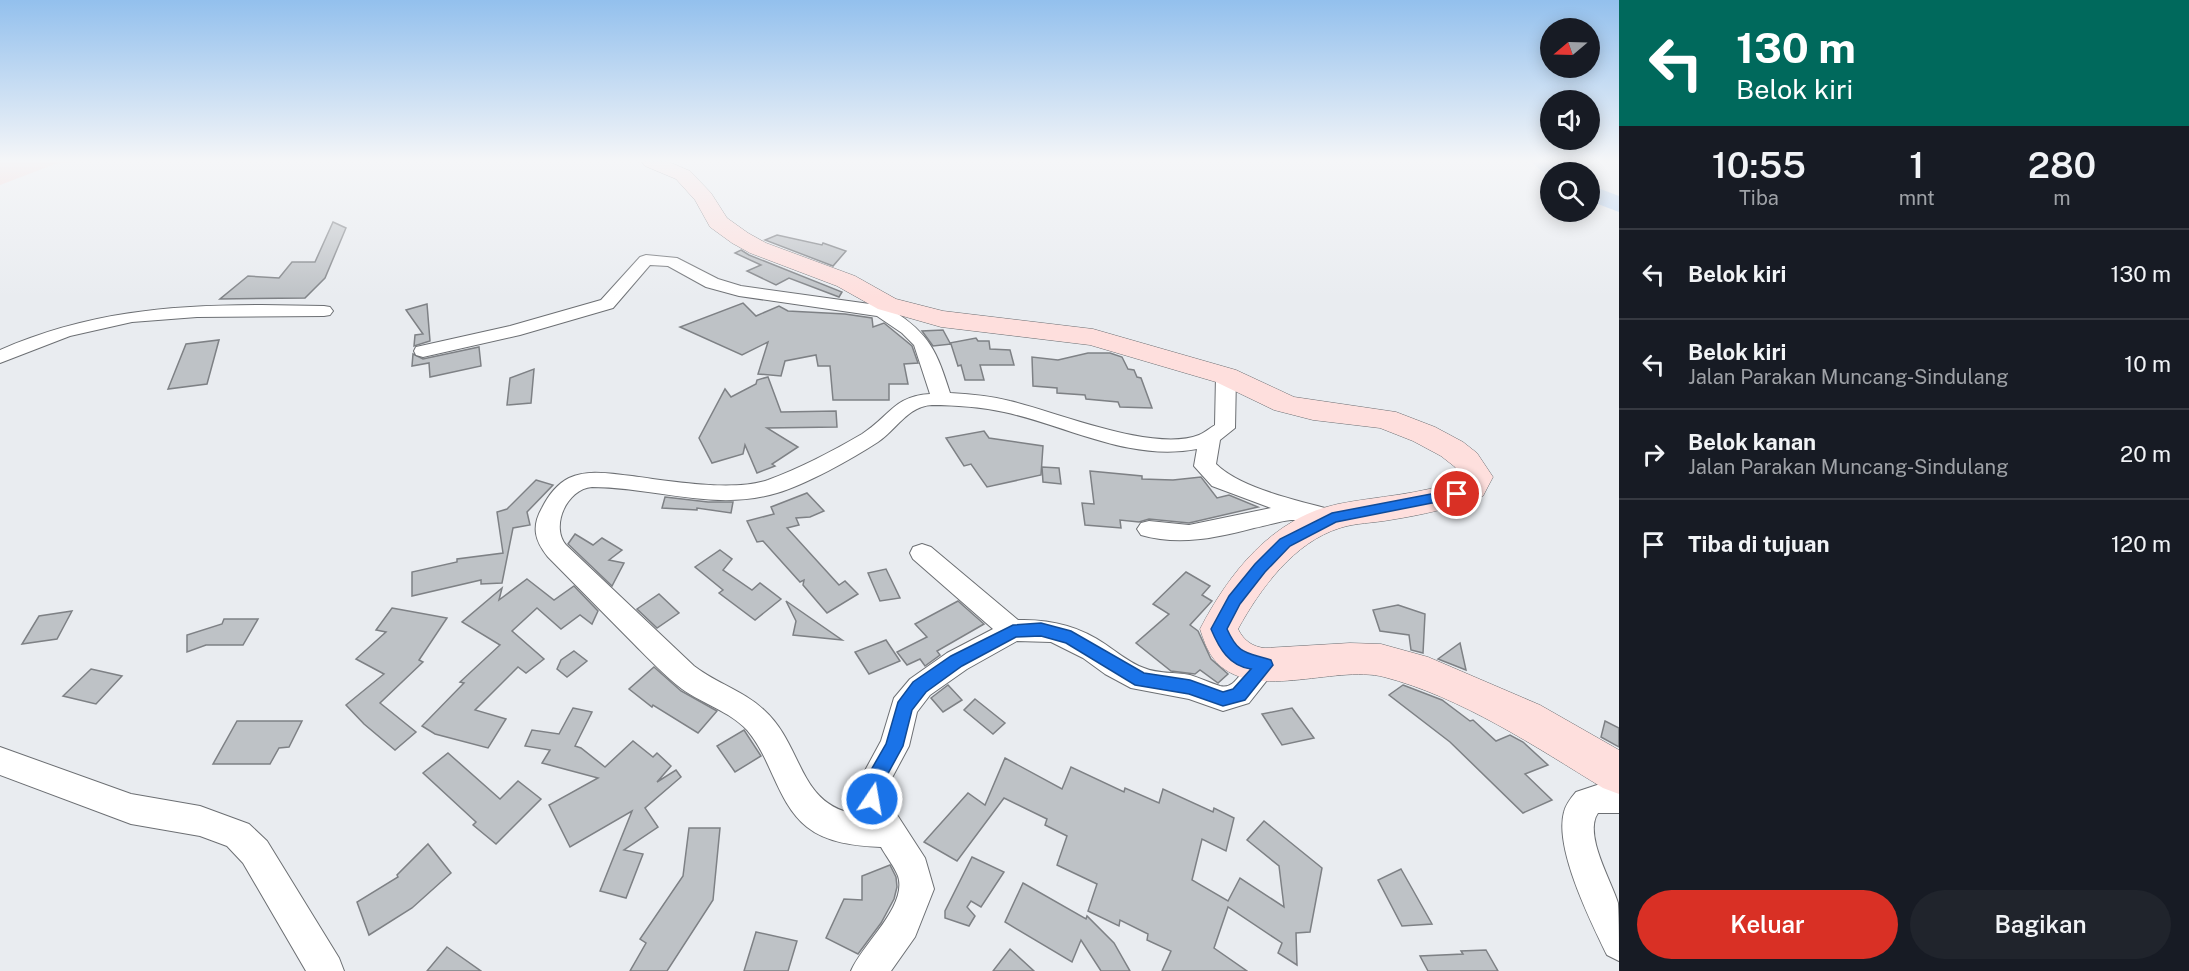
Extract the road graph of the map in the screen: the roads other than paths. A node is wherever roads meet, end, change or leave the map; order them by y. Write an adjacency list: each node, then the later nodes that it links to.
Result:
1 (710, 207): 2 (street)
2 (884, 308): 4 (street); 6 (street); 7 (street)
3 (324, 311): 5 (street)
4 (423, 351)
5 (0, 357)
6 (1226, 376): 8 (street); 9 (street)
7 (943, 401): 8 (street); 17 (street)
8 (1210, 439): 9 (street)
9 (1318, 515): 10 (street); 13 (street)
10 (1149, 529)
11 (922, 553): 12 (street)
12 (1013, 631): 13 (street); 17 (street)
13 (1265, 665): 15 (street)
14 (0, 761): 19 (street)
15 (1619, 774)
16 (1619, 798): 18 (street)
17 (890, 832): 20 (street)
18 (1619, 944)
19 (326, 971)
20 (870, 971)

